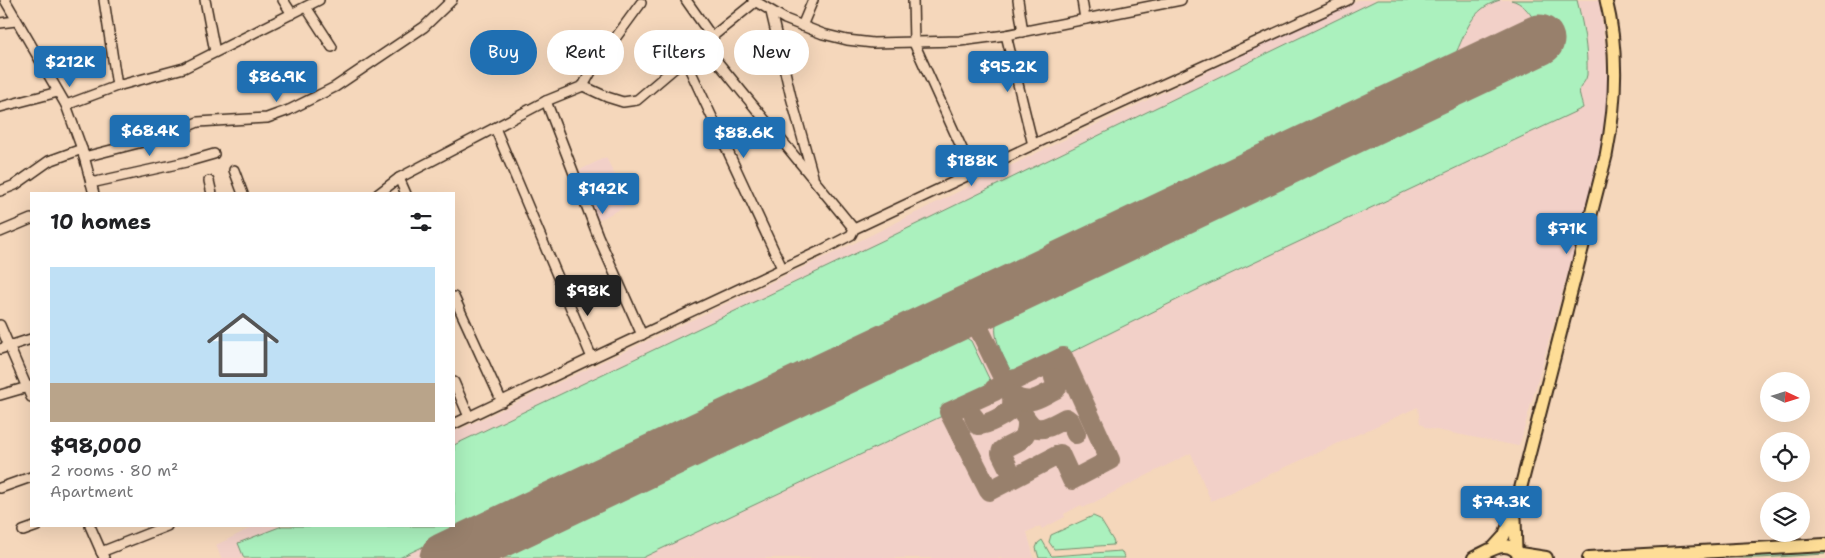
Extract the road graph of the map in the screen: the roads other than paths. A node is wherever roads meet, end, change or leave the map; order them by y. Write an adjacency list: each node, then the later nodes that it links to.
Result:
1 (5, 0): 22 (street)
2 (104, 0): 35 (street)
3 (205, 0): 31 (street)
4 (283, 0): 20 (street)
5 (318, 0): 18 (street)
6 (452, 0): 43 (street)
7 (686, 0): 25 (street)
8 (814, 0): 24 (street)
9 (913, 0): 29 (street)
10 (1018, 0): 27 (street)
11 (1082, 0): 21 (street)
12 (1181, 0): 17 (street)
13 (1348, 0): 42 (street)
14 (1606, 0): 76 (main road)
15 (754, 1): 19 (street); 26 (street)
16 (641, 3): 36 (street)
17 (1144, 4): 21 (street)
18 (306, 7): 20 (street); 30 (street)
19 (771, 12): 24 (street); 49 (street)
20 (292, 14): 31 (street)
21 (1085, 19): 27 (street)
22 (16, 21): 23 (street); 37 (street)
23 (0, 23)
24 (802, 26): 29 (street)
25 (707, 30)
26 (720, 30)
27 (1023, 32): 28 (street)
28 (1006, 35): 29 (street); 42 (street)
29 (914, 43): 46 (street)
30 (332, 47)
31 (215, 52): 35 (street)
32 (724, 70): 49 (street)
33 (667, 75): 36 (street)
34 (692, 75): 60 (street)
35 (117, 86): 39 (street)
36 (583, 86): 38 (street)
37 (58, 92): 39 (street); 40 (street)
38 (546, 101): 41 (street); 63 (street)
39 (66, 105): 43 (street)
40 (0, 107)
41 (495, 128): 47 (street); 67 (street)
42 (1033, 145): 46 (street)
43 (83, 153): 50 (street); 51 (street)
44 (214, 154): 50 (street)
45 (234, 170): 54 (street)
46 (973, 173): 58 (street)
47 (399, 178): 55 (street); 56 (street)
48 (209, 181): 53 (street)
49 (815, 181): 58 (street)
50 (91, 182): 52 (street)
51 (0, 191)
52 (94, 192)
53 (212, 192)
54 (242, 192)
55 (381, 192)
56 (405, 192)
57 (30, 219): 59 (street)
58 (854, 229): 60 (street)
59 (0, 232)
60 (782, 268): 63 (street)
61 (455, 299): 71 (street)
62 (0, 325): 65 (street)
63 (642, 335): 67 (street)
64 (30, 339): 65 (street)
65 (10, 346): 66 (street); 69 (street)
66 (0, 349)
67 (592, 358): 71 (street)
68 (455, 384): 72 (street)
69 (29, 387): 70 (street)
70 (0, 394)
71 (502, 402): 72 (street)
72 (469, 417): 73 (street)
73 (455, 424)
74 (30, 477): 75 (street)
75 (0, 488)
76 (1516, 506): 82 (main road); 83 (main road)
77 (34, 527): 80 (street)
78 (90, 527): 84 (street)
79 (165, 527): 84 (street)
80 (23, 531)
81 (1825, 545): 87 (highway)
82 (1488, 552): 83 (highway); 85 (highway)
83 (1519, 554): 86 (highway)
84 (103, 555)
85 (1474, 558)
86 (1546, 558)
87 (1589, 558)

